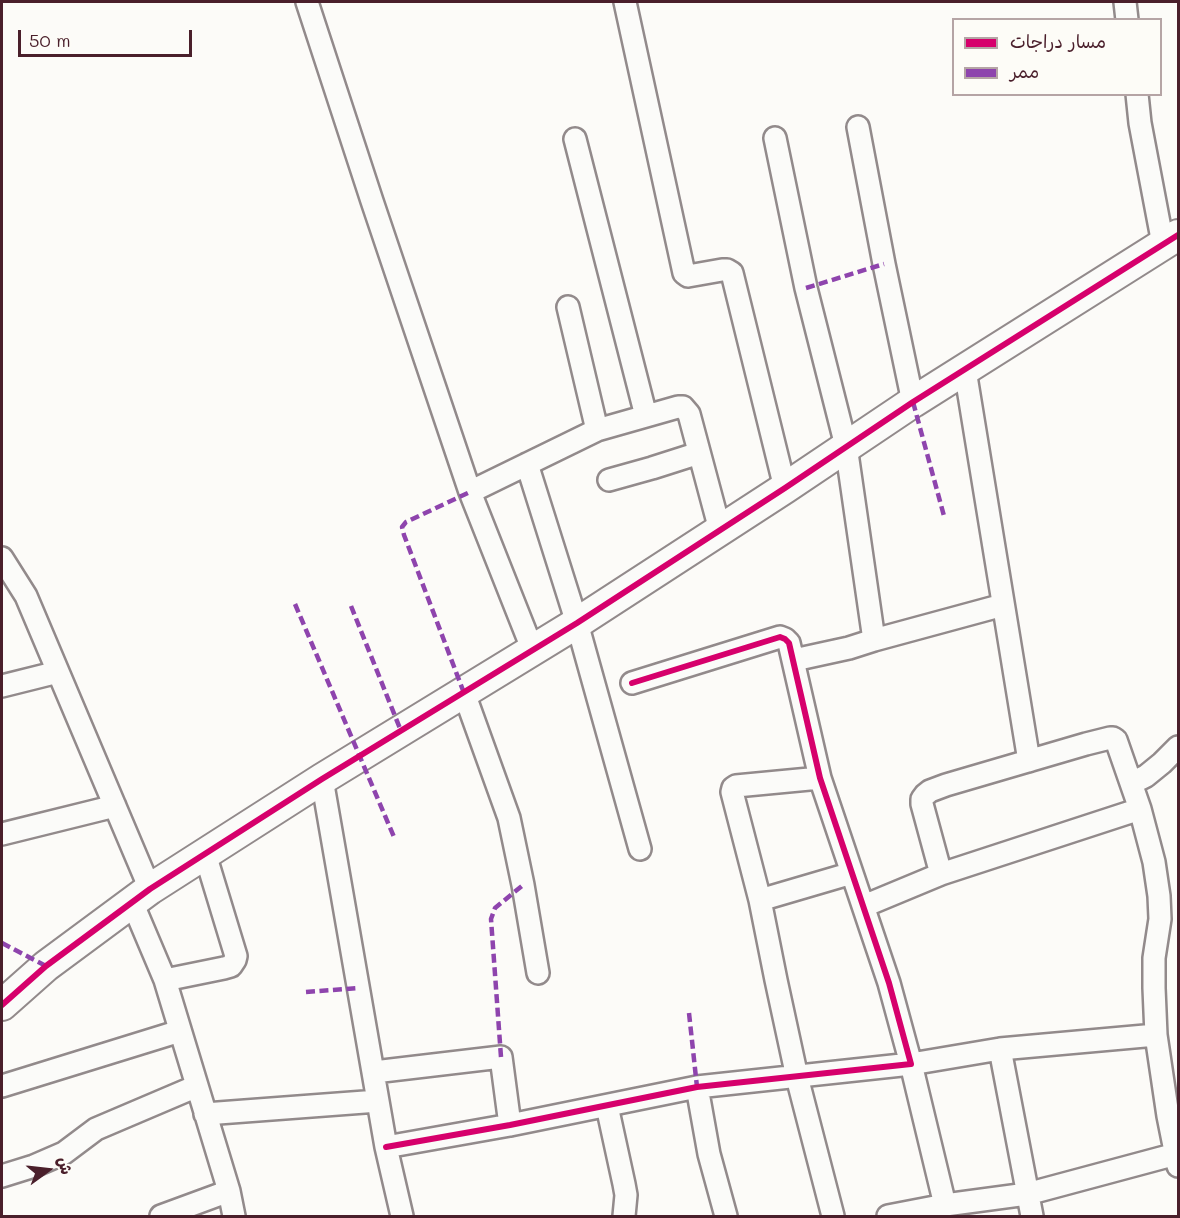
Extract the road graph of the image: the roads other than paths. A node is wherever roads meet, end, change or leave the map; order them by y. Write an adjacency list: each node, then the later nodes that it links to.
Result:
1 (308, 2): 20 (street)
2 (625, 2): 19 (street)
3 (1125, 2): 4 (street)
4 (1127, 18)
5 (1137, 96): 9 (street)
6 (858, 127): 12 (street)
7 (775, 138): 15 (street)
8 (575, 139): 13 (street)
9 (1171, 239): 11 (street)
10 (568, 306): 14 (street)
11 (965, 370): 12 (street); 23 (street)
12 (913, 402): 15 (street)
13 (646, 416): 14 (street); 16 (street)
14 (597, 430): 17 (street)
15 (846, 446): 19 (street); 25 (street)
16 (699, 453): 18 (street); 21 (street)
17 (527, 464): 20 (street); 24 (street)
18 (609, 480)
19 (785, 488): 21 (street)
20 (470, 492): 26 (street)
21 (720, 530): 24 (street)
22 (2, 558): 28 (street)
23 (1003, 605): 25 (street); 33 (street)
24 (578, 623): 26 (street); 40 (street)
25 (874, 640): 27 (street)
26 (533, 651): 31 (street)
27 (794, 660): 29 (street); 34 (street)
28 (58, 672): 30 (street); 37 (street)
29 (632, 683)
30 (2, 686)
31 (464, 693): 35 (street); 48 (street)
32 (1179, 747): 36 (street)
33 (1029, 761): 36 (street); 43 (street)
34 (820, 778): 42 (street); 45 (street)
35 (322, 779): 41 (street); 56 (street)
36 (1132, 783): 38 (street)
37 (115, 806): 39 (street); 44 (street)
38 (1140, 809): 43 (street); 47 (street)
39 (2, 834)
40 (640, 849)
41 (205, 854): 44 (street); 49 (street)
42 (852, 873): 45 (street); 46 (street)
43 (941, 874): 46 (street)
44 (141, 895): 49 (street); 50 (street)
45 (760, 900): 57 (street)
46 (864, 906): 54 (street)
47 (1169, 915): 52 (street)
48 (538, 973)
49 (165, 980): 51 (street)
50 (2, 1005)
51 (180, 1031): 58 (street); 59 (street)
52 (1156, 1035): 53 (street); 55 (street)
53 (1000, 1049): 54 (street); 70 (street)
54 (911, 1064): 57 (street); 71 (street)
55 (1170, 1070): 64 (street)
56 (374, 1072): 61 (street); 65 (street)
57 (797, 1077): 60 (street); 77 (street)
58 (2, 1086)
59 (197, 1086): 63 (street); 68 (street)
60 (698, 1087): 62 (street); 76 (street)
61 (378, 1101): 63 (street); 66 (street)
62 (607, 1106): 65 (street); 75 (street)
63 (205, 1114): 69 (street)
64 (1173, 1114): 67 (street)
65 (510, 1125): 66 (street)
66 (386, 1147): 74 (street)
67 (1177, 1160): 70 (street)
68 (2, 1176)
69 (229, 1191): 72 (street); 73 (street)
70 (1027, 1194): 71 (street); 79 (street)
71 (945, 1205): 78 (street)
72 (160, 1216)
73 (234, 1216)
74 (402, 1216)
75 (624, 1216)
76 (726, 1216)
77 (833, 1216)
78 (888, 1216)
79 (1032, 1216)

